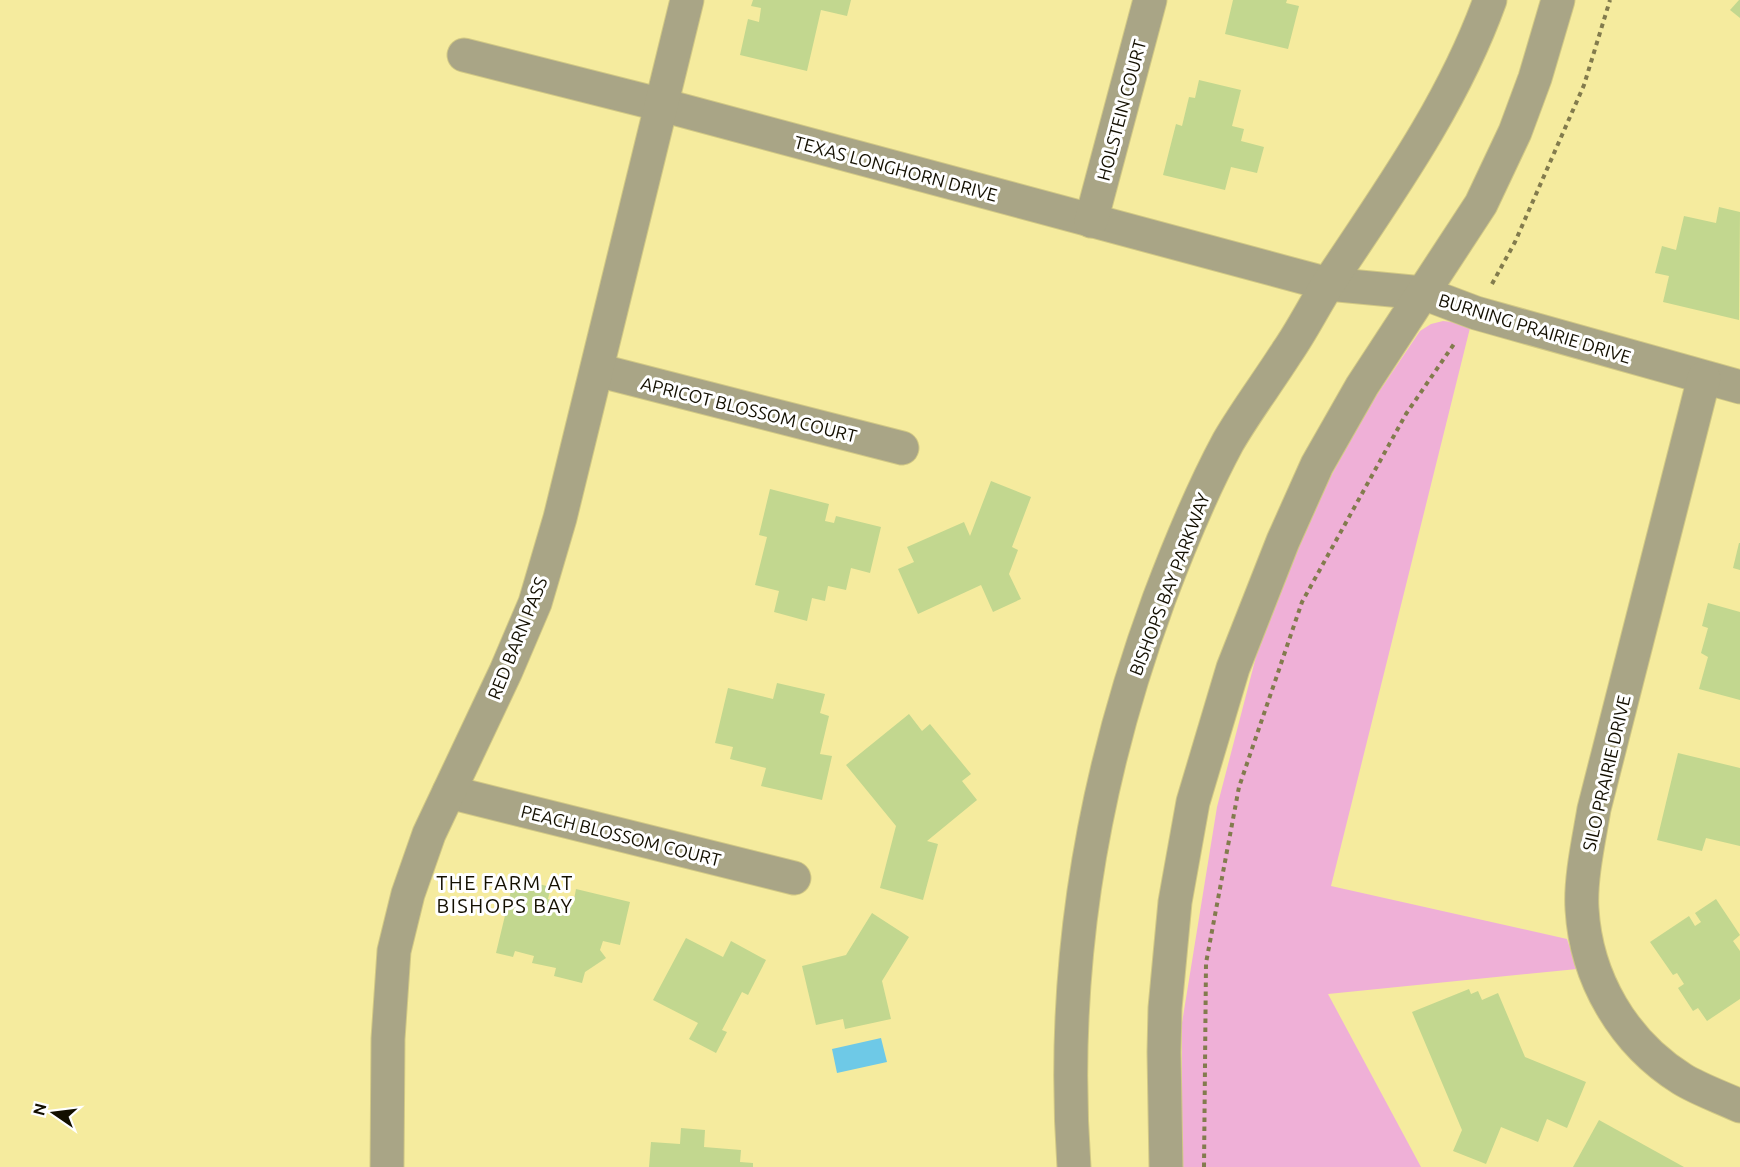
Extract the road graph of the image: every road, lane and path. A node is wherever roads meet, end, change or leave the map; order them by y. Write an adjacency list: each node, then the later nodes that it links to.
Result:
1 (687, 0): 7 (street, RED BARN PASS)
2 (1150, 0): 8 (street, HOLSTEIN COURT)
3 (1490, 0): 9 (street, BISHOPS BAY PARKWAY)
4 (1558, 0): 10 (street)
5 (1610, 0): 11 (path)
6 (464, 55): 7 (street, TEXAS LONGHORN DRIVE)
7 (662, 105): 8 (street, TEXAS LONGHORN DRIVE); 12 (street, RED BARN PASS)
8 (1091, 221): 9 (street, TEXAS LONGHORN DRIVE)
9 (1328, 284): 10 (street, BURNING PRAIRIE DRIVE); 20 (street, BISHOPS BAY PARKWAY)
10 (1423, 293): 11 (street, BURNING PRAIRIE DRIVE); 21 (street)
11 (1476, 313): 13 (street, BURNING PRAIRIE DRIVE); 22 (path)
12 (597, 370): 15 (street, APRICOT BLOSSOM COURT); 16 (street, RED BARN PASS)
13 (1704, 378): 14 (street, BURNING PRAIRIE DRIVE); 18 (street, SILO PRAIRIE DRIVE)
14 (1740, 387)
15 (902, 448)
16 (449, 792): 17 (street, PEACH BLOSSOM COURT); 19 (street, RED BARN PASS)
17 (794, 878)
18 (1740, 1106)
19 (387, 1167)
20 (1074, 1167)
21 (1166, 1167)
22 (1204, 1167)

